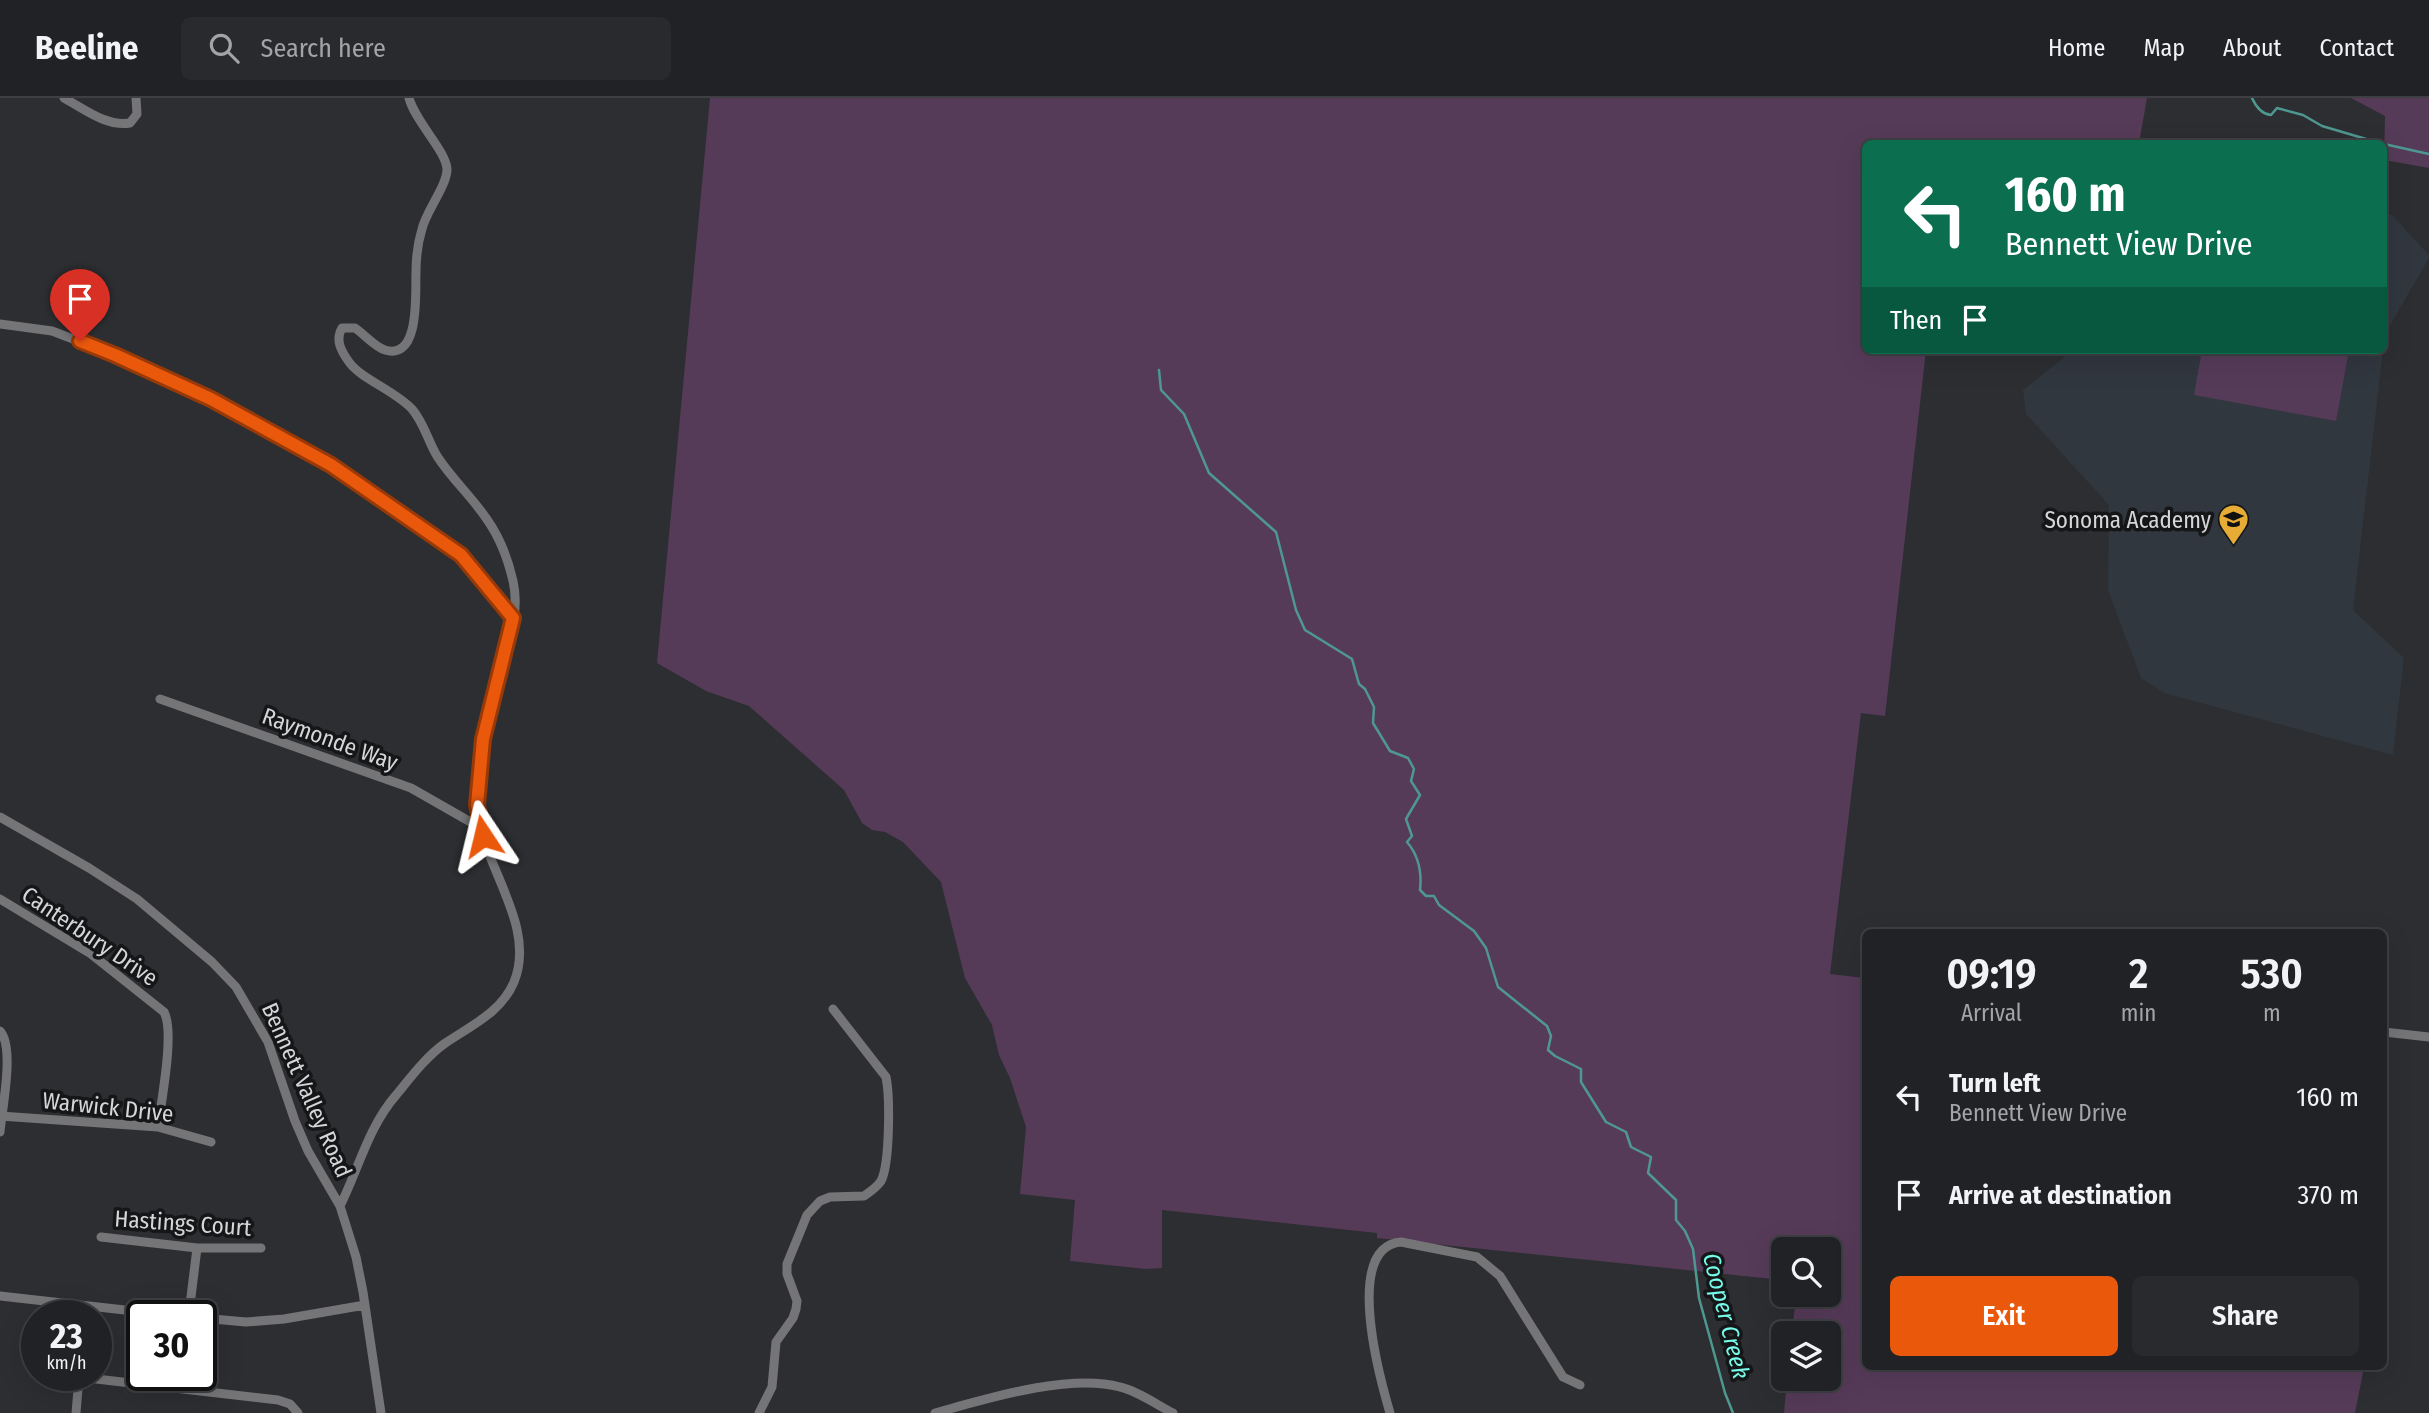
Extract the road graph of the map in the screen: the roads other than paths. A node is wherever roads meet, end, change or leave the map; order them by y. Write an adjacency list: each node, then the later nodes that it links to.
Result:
1 (64, 98): 2 (street)
2 (136, 98)
3 (409, 98): 5 (street)
4 (0, 324): 5 (street)
5 (513, 618): 8 (street)
6 (160, 699): 8 (street, Raymonde Way)
7 (0, 817): 18 (street, Bennett Valley Road)
8 (481, 828): 18 (street)
9 (0, 899): 15 (street, Canterbury Drive)
10 (833, 1009): 33 (street)
11 (0, 1031): 14 (street)
12 (2387, 1032): 13 (street)
13 (2429, 1038)
14 (1, 1116): 15 (street, Warwick Drive); 16 (street)
15 (158, 1127): 17 (street, Warwick Drive)
16 (0, 1132)
17 (211, 1142)
18 (340, 1206): 24 (street, Bennett Valley Road)
19 (101, 1237): 20 (street, Hastings Court)
20 (197, 1248): 21 (street, Hastings Court); 23 (street)
21 (261, 1248)
22 (0, 1296): 25 (street)
23 (190, 1300)
24 (365, 1306): 26 (street); 32 (street, Bennett Valley Road)
25 (126, 1310)
26 (217, 1319)
27 (126, 1382): 30 (street)
28 (1580, 1385): 36 (street)
29 (211, 1391): 31 (street)
30 (76, 1413)
31 (298, 1413)
32 (382, 1413)
33 (759, 1413)
34 (935, 1413): 35 (street)
35 (1173, 1413)
36 (1390, 1413)

